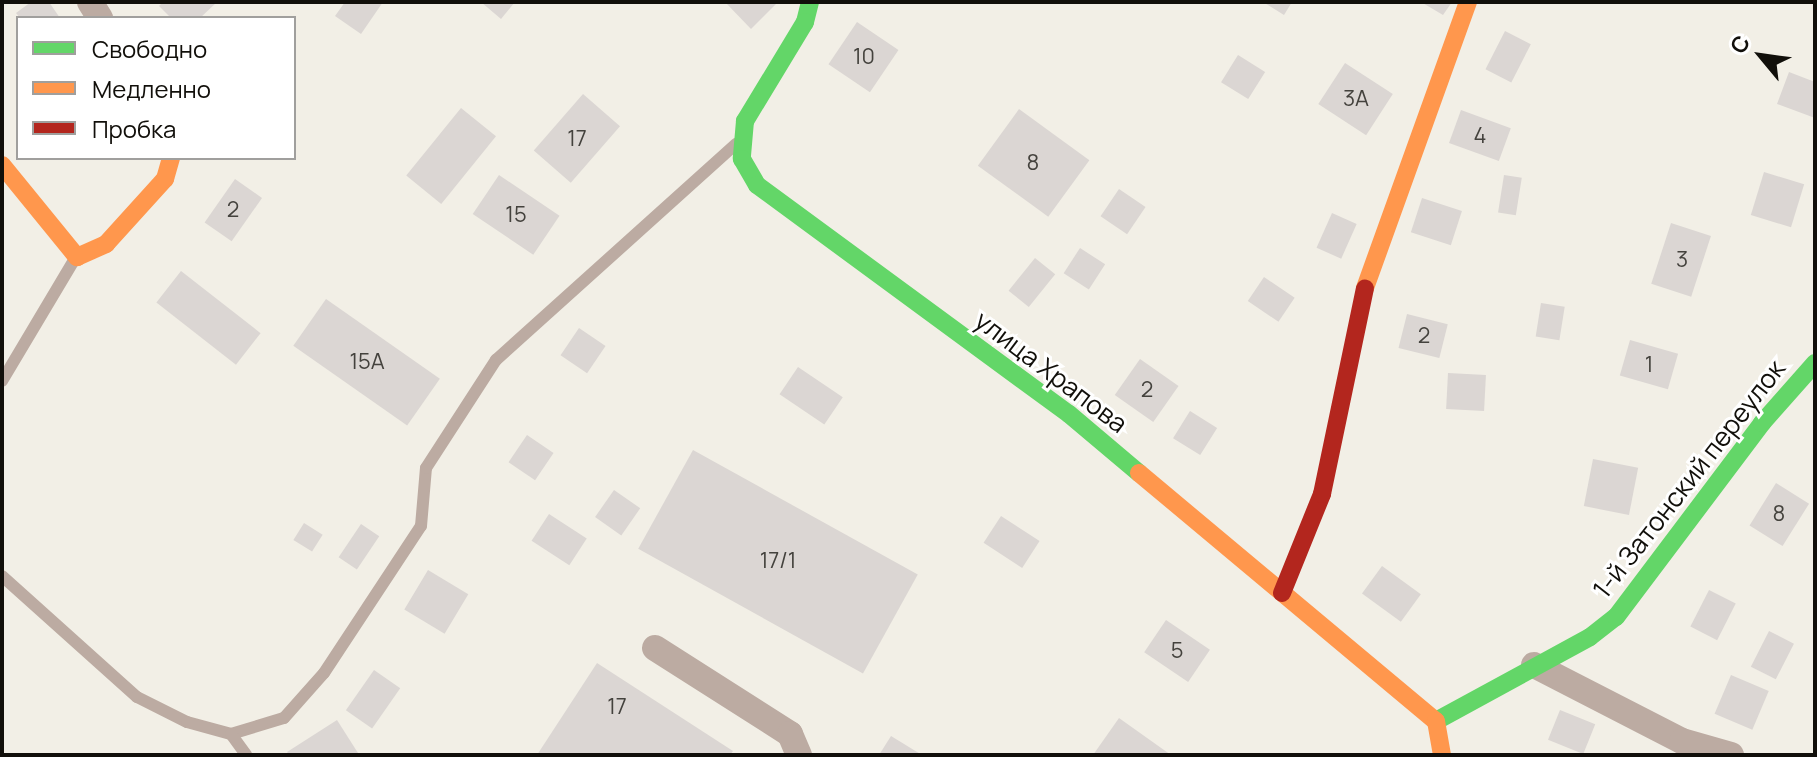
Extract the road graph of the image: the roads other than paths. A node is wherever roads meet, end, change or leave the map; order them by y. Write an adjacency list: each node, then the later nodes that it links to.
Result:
1 (810, 2): 4 (street)
2 (823, 2): 4 (lane)
3 (1468, 2): 12 (street)
4 (805, 22): 5 (street)
5 (740, 141): 12 (street, улица Храпова); 16 (lane)
6 (170, 160): 8 (street)
7 (2, 165): 8 (street)
8 (77, 257): 10 (lane)
9 (1815, 363): 14 (street, 1-й Затонский переулок)
10 (2, 381)
11 (2, 576): 16 (lane)
12 (1282, 593): 15 (street, улица Храпова)
13 (655, 648): 18 (street)
14 (1534, 665): 15 (street, 1-й Затонский переулок); 20 (street)
15 (1436, 721): 19 (street)
16 (231, 734): 17 (lane)
17 (246, 755)
18 (799, 755)
19 (1442, 755)
20 (1731, 755)

